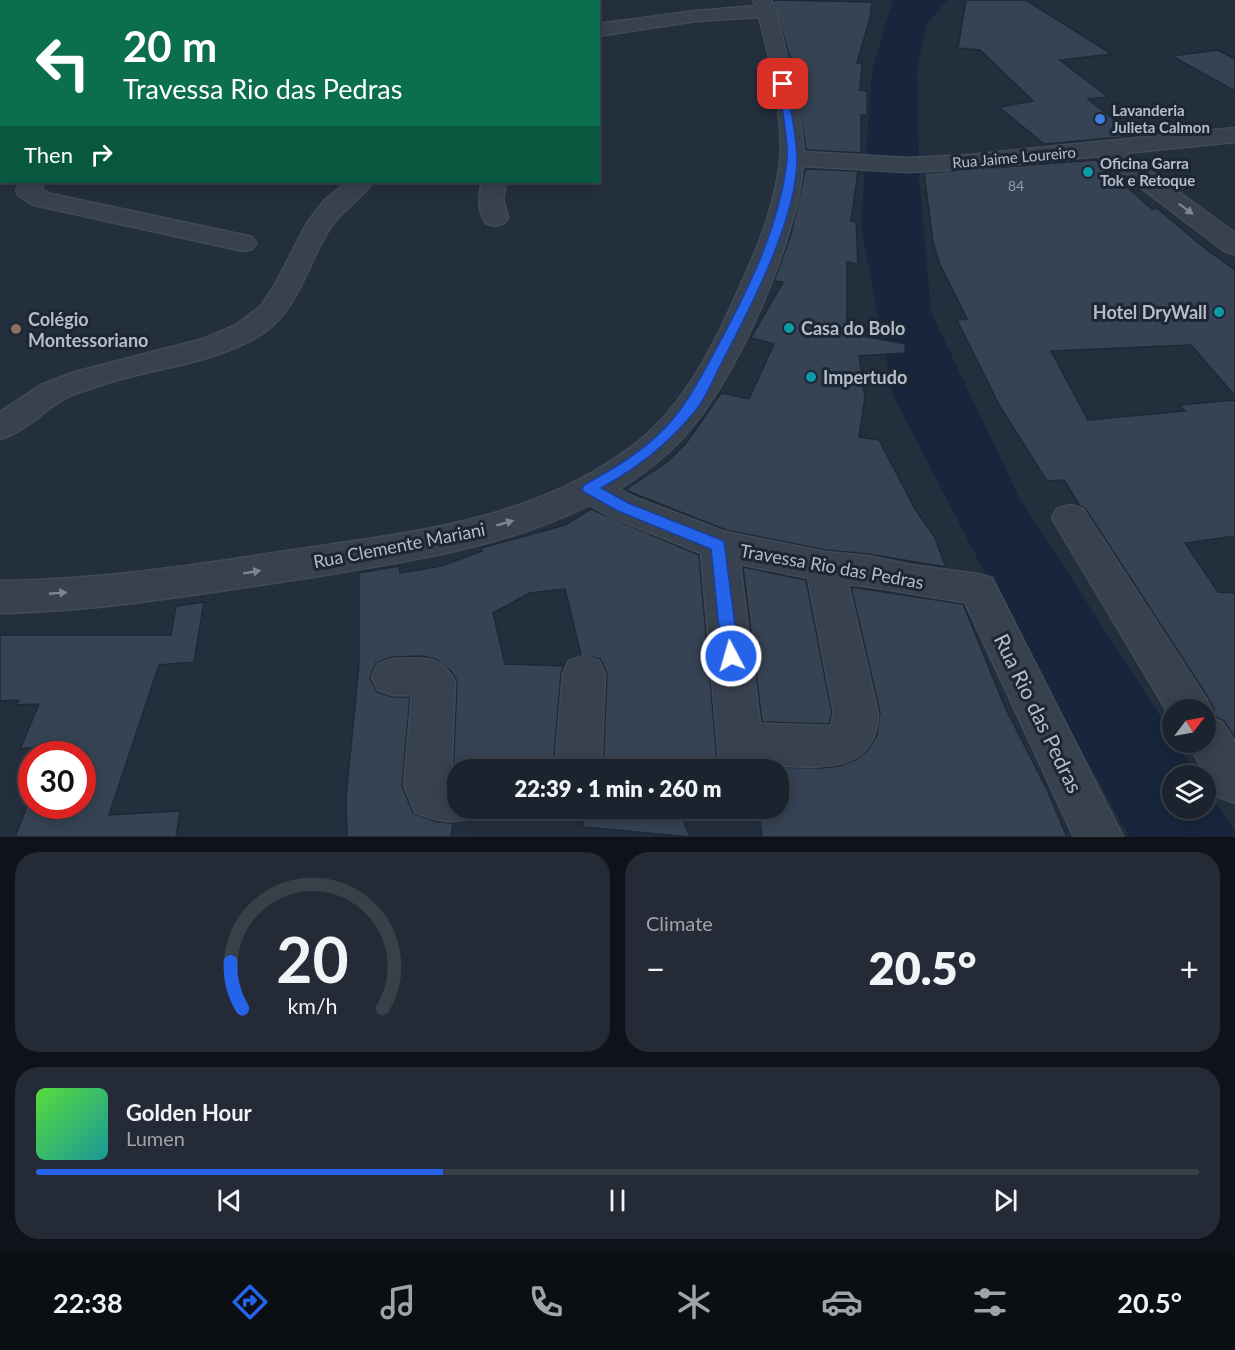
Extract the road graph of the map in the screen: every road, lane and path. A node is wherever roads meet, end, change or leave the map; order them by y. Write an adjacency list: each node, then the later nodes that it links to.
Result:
1 (764, 5): 2 (street); 5 (street, Rua Clemente Mariani)
2 (600, 30)
3 (1235, 135): 4 (street, Rua Jaime Loureiro)
4 (1105, 149): 5 (street, Rua Jaime Loureiro); 11 (street, one-way to 11)
5 (792, 158): 13 (street, Rua Clemente Mariani)
6 (32, 183): 10 (street)
7 (360, 183): 12 (street)
8 (494, 183): 9 (street)
9 (495, 219)
10 (243, 243)
11 (1235, 246)
12 (0, 428)
13 (590, 489): 15 (street, Travessa Rio das Pedras); 18 (street, Rua Clemente Mariani, one-way to 13)
14 (1070, 518): 21 (street)
15 (719, 545): 16 (street, Travessa Rio das Pedras); 23 (street)
16 (825, 567): 17 (street, Travessa Rio das Pedras); 23 (street)
17 (978, 590): 27 (street, Rua Rio das Pedras)
18 (0, 597)
19 (584, 674): 24 (street)
20 (393, 677): 26 (street)
21 (1183, 699)
22 (1216, 752): 25 (street)
23 (741, 757)
24 (579, 759)
25 (1235, 782)
26 (447, 799)
27 (1100, 837)

